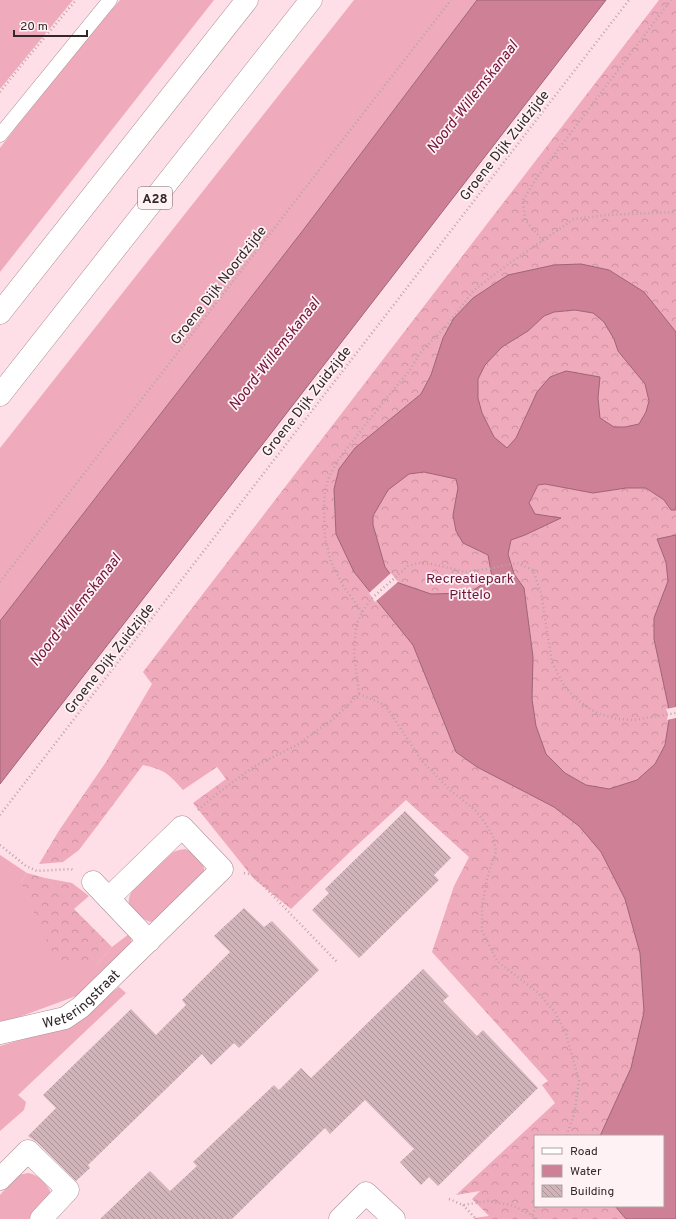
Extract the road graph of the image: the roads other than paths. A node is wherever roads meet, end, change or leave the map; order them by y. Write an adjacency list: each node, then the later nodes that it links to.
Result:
1 (110, 0): 4 (lane)
2 (247, 0): 5 (main road)
3 (311, 0): 6 (main road, A28)
4 (0, 135)
5 (0, 313)
6 (0, 395)
7 (93, 882): 8 (main road)
8 (109, 898): 9 (main road); 9 (main road, Weteringstraat)
9 (149, 941): 10 (main road, Weteringstraat)
10 (0, 1033)
11 (0, 1179): 12 (main road)
12 (41, 1219)
13 (340, 1219): 14 (main road)
14 (394, 1219)

